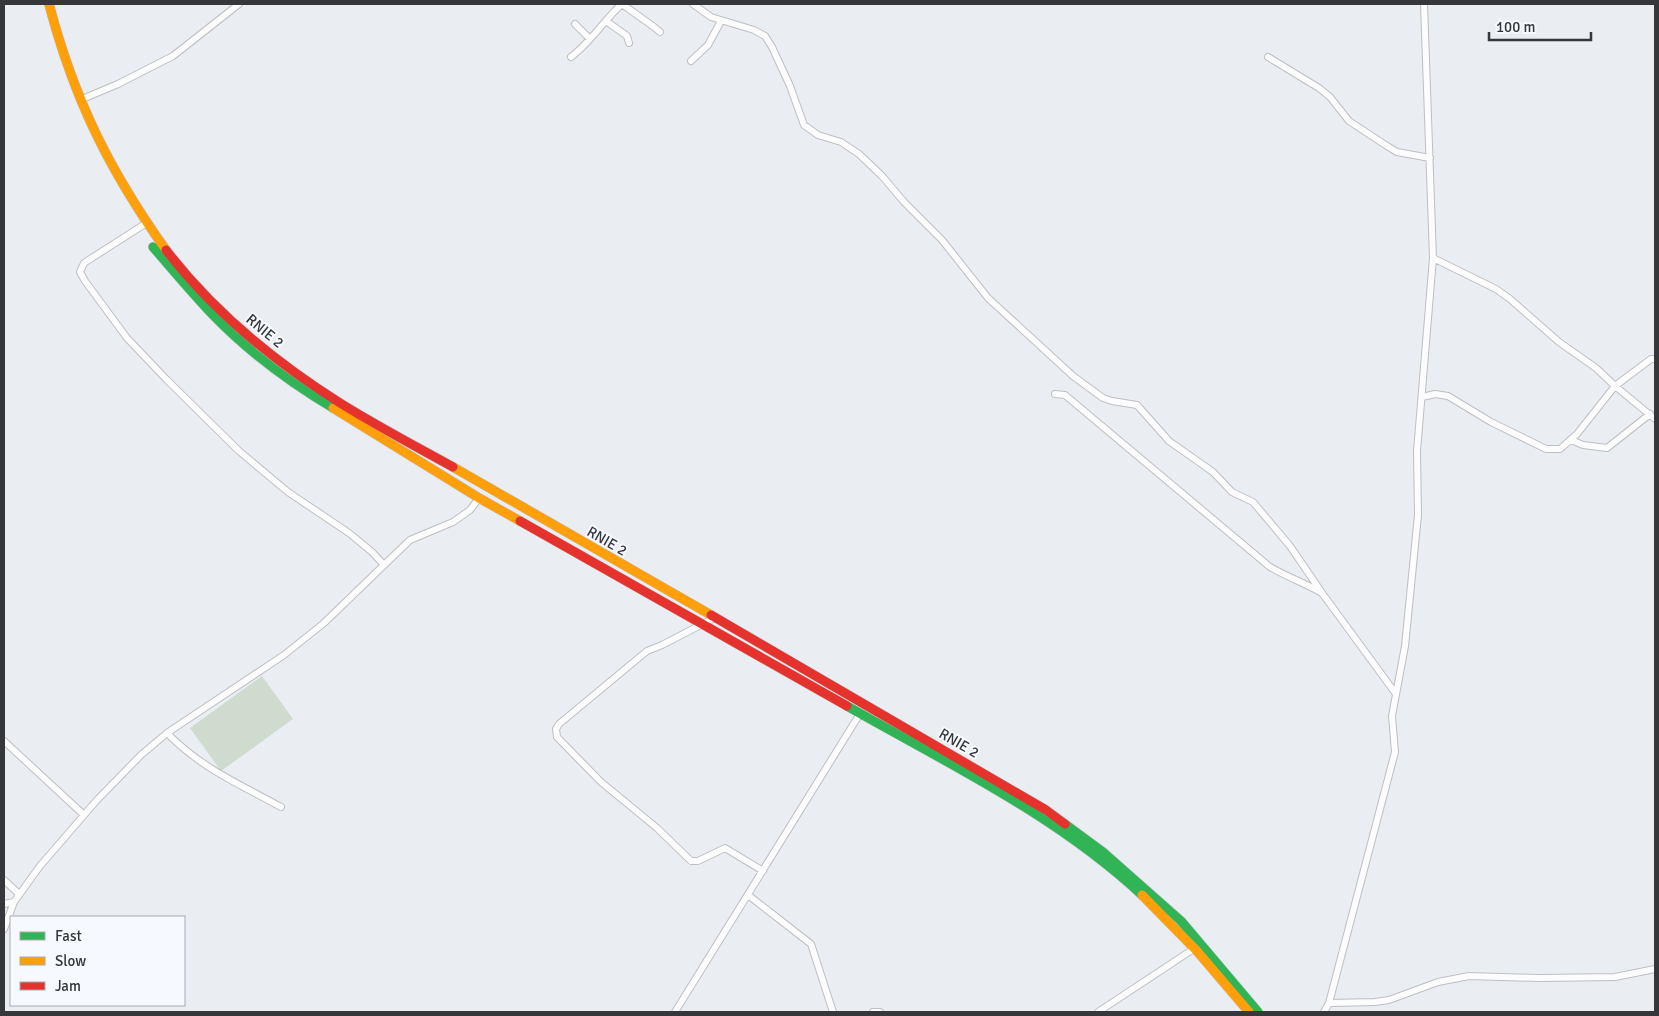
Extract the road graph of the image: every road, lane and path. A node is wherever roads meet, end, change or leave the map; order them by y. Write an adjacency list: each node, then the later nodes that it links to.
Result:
1 (49, 4): 15 (main road, RNIE 2 / RNIE 2)
2 (239, 4): 15 (street)
3 (622, 4): 6 (street); 9 (street)
4 (694, 4): 7 (street)
5 (1424, 4): 16 (street)
6 (606, 21): 10 (street); 11 (street)
7 (722, 21): 14 (street); 28 (street)
8 (575, 24): 10 (street)
9 (660, 32)
10 (590, 39): 12 (street)
11 (629, 43)
12 (571, 57)
13 (1268, 57): 16 (street)
14 (691, 61)
15 (80, 100): 17 (main road, RNIE 2 / RNIE 2)
16 (1430, 158): 19 (street)
17 (148, 222): 27 (street); 29 (main road, RNIE 2 / RNIE 2)
18 (153, 247): 26 (main road)
19 (1433, 258): 21 (street); 23 (street)
20 (1655, 359): 21 (street)
21 (1615, 386): 24 (street); 25 (street)
22 (1055, 394): 28 (street)
23 (1422, 396): 25 (street); 31 (street)
24 (1653, 416): 25 (street)
25 (1571, 440)
26 (479, 498): 27 (street); 30 (main road)
27 (384, 565): 34 (street)
28 (1322, 593): 31 (street)
29 (714, 618): 30 (street); 32 (main road, RNIE 2 / RNIE 2)
30 (702, 624): 33 (main road); 38 (street)
31 (1396, 694): 47 (street)
32 (866, 704): 33 (street); 45 (main road, RNIE 2 / RNIE 2)
33 (860, 713): 38 (street); 45 (main road)
34 (168, 733): 36 (street); 37 (street)
35 (4, 741): 37 (street)
36 (281, 806)
37 (84, 815): 40 (street)
38 (763, 871): 41 (street)
39 (4, 880): 40 (street)
40 (19, 894): 42 (street)
41 (748, 895): 48 (street); 49 (street)
42 (14, 902): 43 (street); 44 (street)
43 (4, 904)
44 (4, 929)
45 (1197, 947): 52 (street); 53 (main road); 54 (main road, RNIE 2 / RNIE 2)
46 (1655, 970): 47 (street)
47 (1329, 1003): 55 (street)
48 (675, 1012)
49 (833, 1012)
50 (873, 1012): 51 (street)
51 (880, 1012)
52 (1098, 1012)
53 (1249, 1012)
54 (1258, 1012)
55 (1324, 1012)

